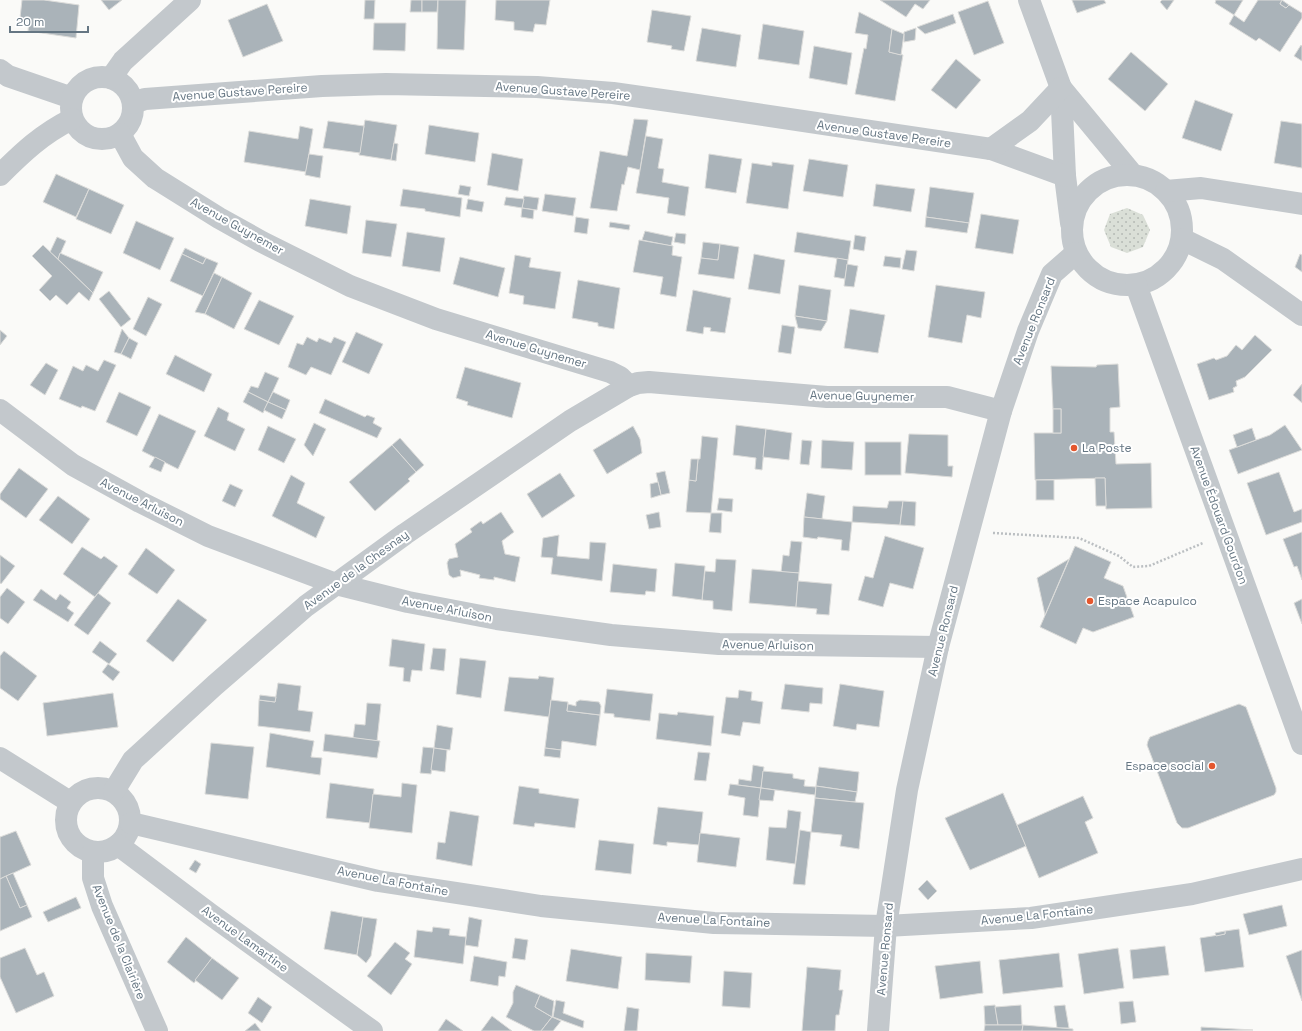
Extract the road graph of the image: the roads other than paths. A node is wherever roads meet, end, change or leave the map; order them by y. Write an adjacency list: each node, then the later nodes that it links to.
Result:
1 (190, 0): 4 (street)
2 (1029, 0): 5 (street)
3 (0, 70): 7 (street)
4 (111, 78): 6 (street); 7 (street)
5 (1060, 88): 9 (street); 10 (street); 12 (street)
6 (133, 103): 8 (street); 9 (street, Avenue Gustave Pereire)
7 (72, 108): 8 (street); 11 (street)
8 (120, 134): 20 (street, Avenue Guynemer)
9 (991, 150): 12 (street, Avenue Gustave Pereire)
10 (1133, 175): 13 (street); 15 (street)
11 (0, 176)
12 (1065, 176): 15 (street)
13 (1166, 191): 14 (street); 16 (street)
14 (1302, 204)
15 (1071, 228): 17 (street)
16 (1182, 239): 18 (street); 19 (street)
17 (1076, 253): 18 (street); 22 (street, Avenue Ronsard)
18 (1136, 285): 25 (street, Avenue Édouard Gourdon)
19 (1302, 315)
20 (629, 386): 22 (street, Avenue Guynemer); 23 (street, Avenue de la Chesnay)
21 (0, 410): 23 (street, Avenue Arluison)
22 (1001, 411): 24 (street, Avenue Ronsard)
23 (336, 584): 24 (street, Avenue Arluison); 27 (street, Avenue de la Chesnay)
24 (938, 647): 33 (street, Avenue Ronsard)
25 (1302, 744)
26 (0, 758): 28 (street)
27 (114, 791): 28 (street); 29 (street)
28 (70, 802): 31 (street)
29 (130, 823): 30 (street); 33 (street, Avenue La Fontaine)
30 (118, 845): 31 (street); 35 (street, Avenue Lamartine)
31 (93, 852): 34 (street, Avenue de la Clairière)
32 (1302, 869): 33 (street, Avenue La Fontaine)
33 (886, 926): 36 (street, Avenue Ronsard)
34 (156, 1031)
35 (372, 1031)
36 (878, 1031)

